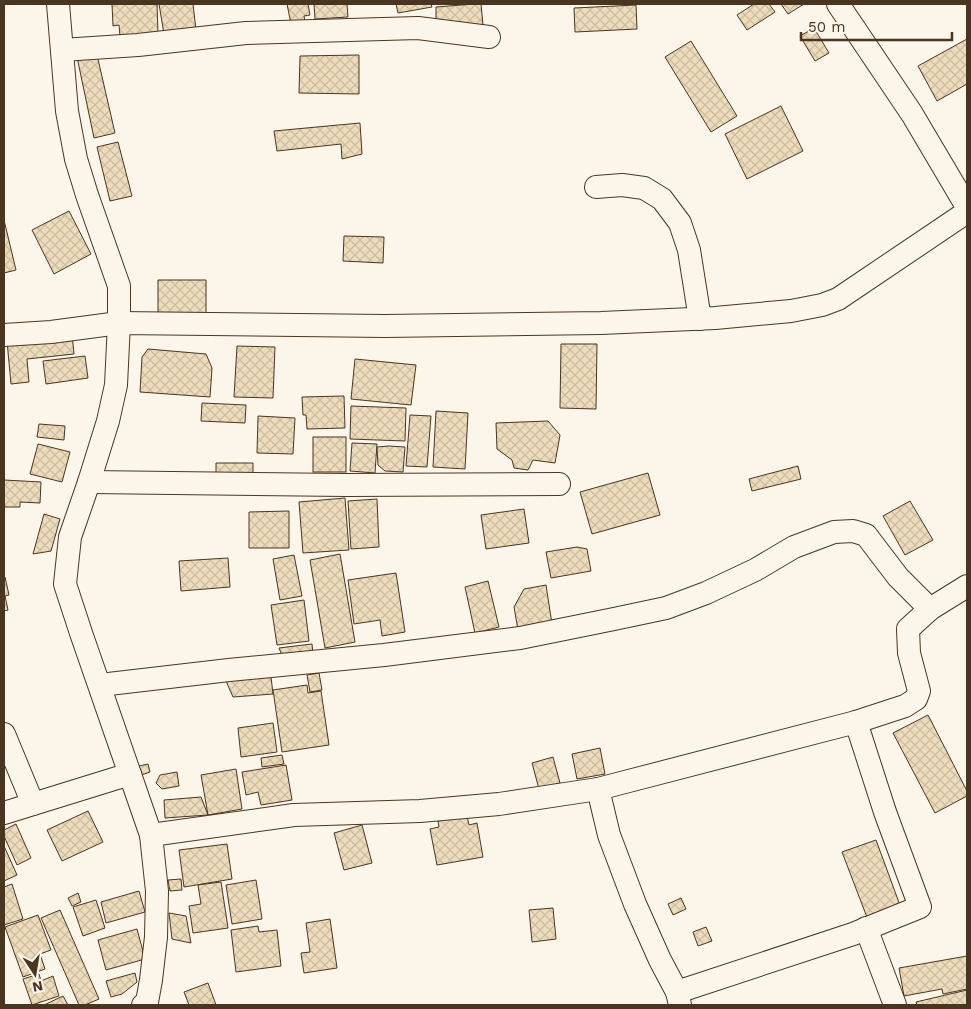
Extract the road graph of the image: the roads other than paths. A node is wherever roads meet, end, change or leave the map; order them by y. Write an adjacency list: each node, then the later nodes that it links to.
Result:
1 (58, 4): 4 (street)
2 (838, 4): 6 (street)
3 (489, 37): 4 (street)
4 (62, 50): 9 (street)
5 (596, 188): 8 (street)
6 (967, 206)
7 (967, 212): 8 (street)
8 (700, 319): 9 (street)
9 (119, 323): 10 (street); 11 (street)
10 (4, 336)
11 (89, 482): 12 (street); 15 (street)
12 (559, 484)
13 (967, 586): 14 (street)
14 (930, 609): 15 (street); 16 (street)
15 (100, 685): 18 (street)
16 (856, 722): 19 (street); 23 (street)
17 (4, 734): 20 (street)
18 (130, 774): 20 (street); 22 (street)
19 (598, 789): 22 (street); 24 (street)
20 (33, 804): 21 (street)
21 (4, 813)
22 (151, 835): 25 (street)
23 (866, 928): 24 (street); 26 (street)
24 (678, 999)
25 (146, 1004)
26 (895, 1005)

